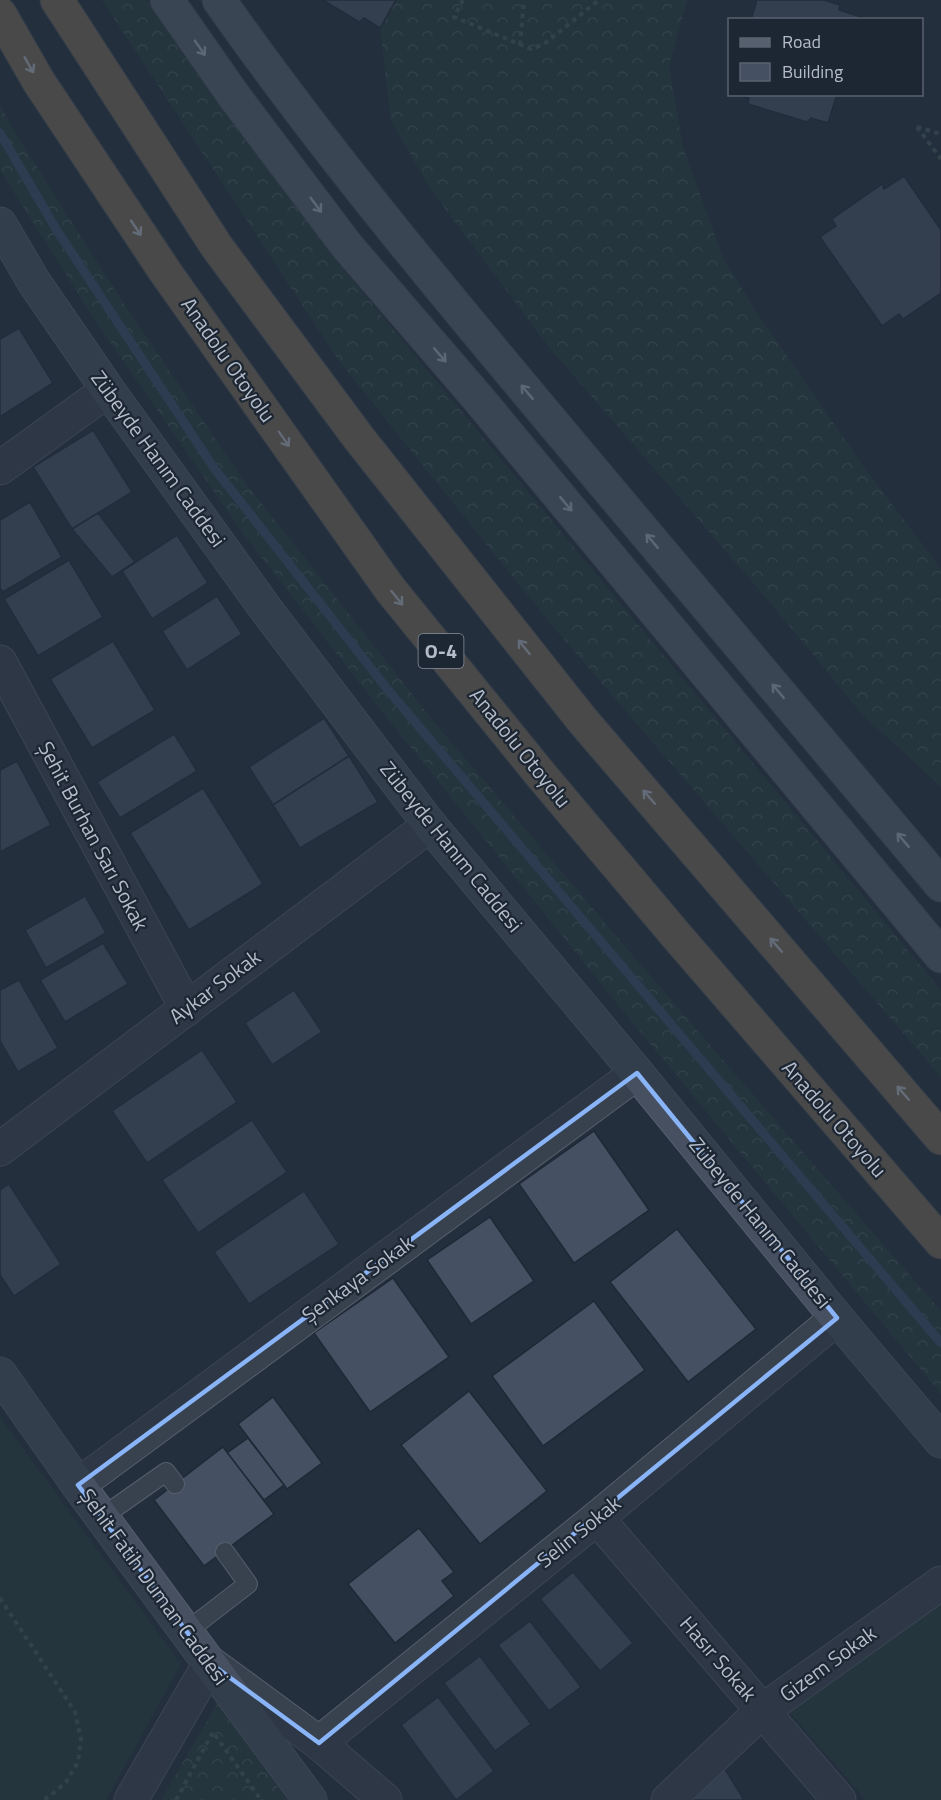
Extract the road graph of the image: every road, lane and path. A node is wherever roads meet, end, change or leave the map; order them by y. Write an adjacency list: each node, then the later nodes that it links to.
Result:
1 (57, 0): 20 (highway, one-way to 1)
2 (167, 0): 17 (main road, one-way to 17)
3 (219, 0): 16 (main road, one-way to 3)
4 (463, 0): 8 (path)
5 (524, 0): 8 (path)
6 (599, 0): 8 (path)
7 (0, 14): 22 (highway, Anadolu Otoyolu / O-4, one-way to 22)
8 (520, 45)
9 (941, 134): 10 (path)
10 (941, 159)
11 (0, 224): 12 (street, Zübeyde Hanım Caddesi)
12 (108, 390): 13 (street); 15 (street, Zübeyde Hanım Caddesi)
13 (0, 468)
14 (0, 662): 18 (street, Şehit Burhan Sarı Sokak)
15 (430, 825): 18 (street, Aykar Sokak); 19 (street, Zübeyde Hanım Caddesi)
16 (941, 885)
17 (941, 956)
18 (187, 1009): 21 (street, Aykar Sokak)
19 (638, 1073): 23 (street, Zübeyde Hanım Caddesi); 27 (street, Şenkaya Sokak)
20 (941, 1138)
21 (0, 1149)
22 (941, 1242)
23 (837, 1318): 25 (street, Zübeyde Hanım Caddesi); 29 (street, Selin Sokak)
24 (0, 1374): 27 (street, Şehit Fatih Duman Caddesi)
25 (941, 1440)
26 (175, 1484): 28 (lane)
27 (78, 1485): 28 (street, Şehit Fatih Duman Caddesi)
28 (102, 1517): 33 (street, Şehit Fatih Duman Caddesi)
29 (597, 1518): 35 (street, Hasır Sokak); 36 (street, Selin Sokak)
30 (225, 1552): 33 (lane)
31 (941, 1583): 35 (street, Gizem Sokak)
32 (0, 1598): 37 (path)
33 (187, 1631): 34 (street, Şehit Fatih Duman Caddesi)
34 (210, 1662): 36 (street); 38 (street); 41 (street, Şehit Fatih Duman Caddesi)
35 (762, 1711): 43 (street, Gizem Sokak); 44 (street, Hasır Sokak)
36 (319, 1743): 42 (street)
37 (41, 1800)
38 (131, 1800)
39 (176, 1800): 40 (path)
40 (261, 1800)
41 (310, 1800)
42 (385, 1800)
43 (668, 1800)
44 (839, 1800)

